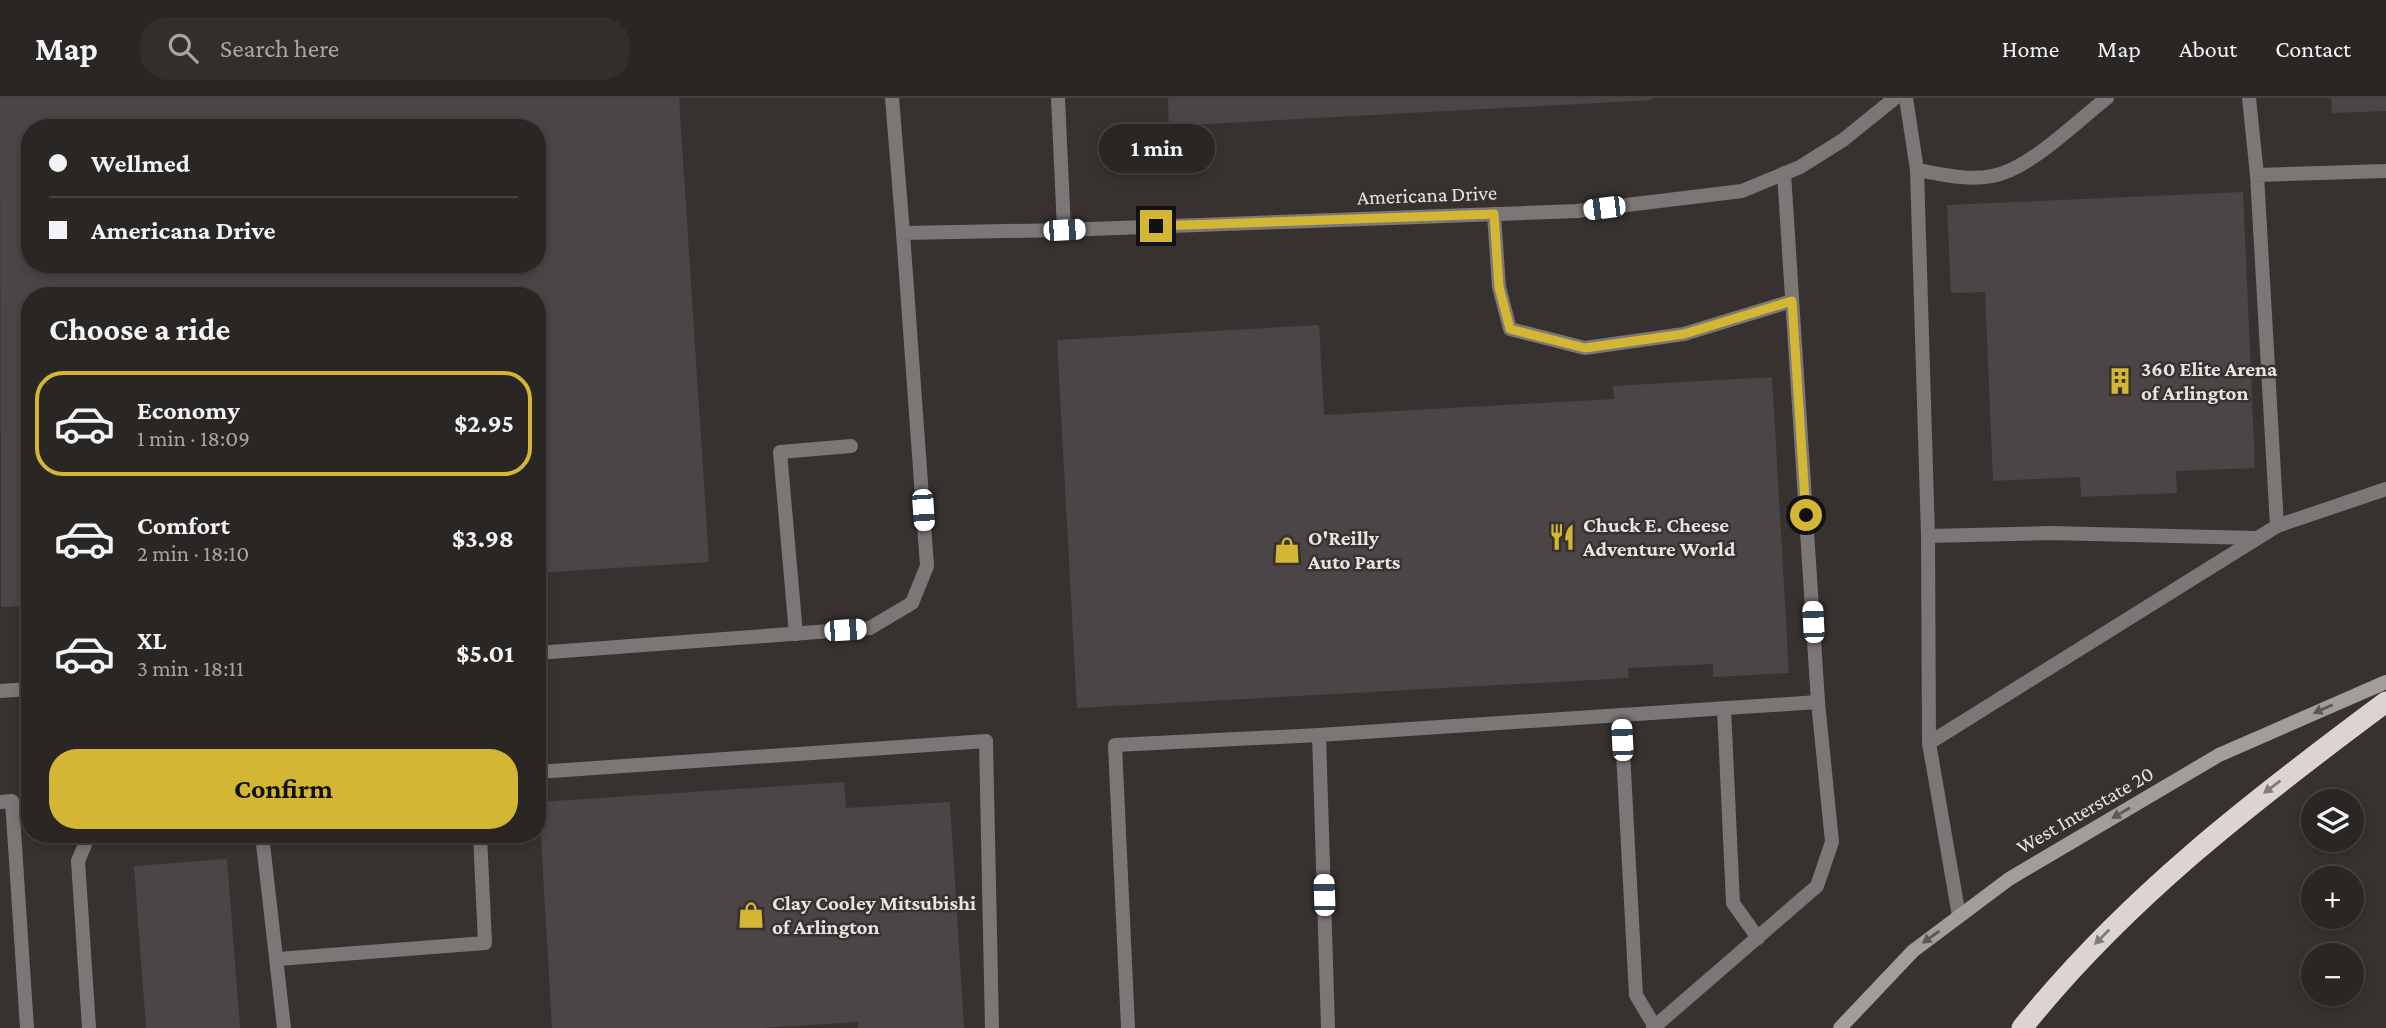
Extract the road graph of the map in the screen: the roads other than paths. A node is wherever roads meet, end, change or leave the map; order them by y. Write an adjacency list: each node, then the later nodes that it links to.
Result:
1 (892, 98): 13 (street)
2 (1058, 98): 12 (street)
3 (1895, 98): 9 (street, Americana Drive)
4 (1906, 98): 7 (street)
5 (2107, 98): 7 (street)
6 (2249, 98): 10 (street)
7 (1917, 170): 18 (street)
8 (2386, 171): 10 (street)
9 (1784, 173): 11 (street, Americana Drive); 14 (street)
10 (2257, 175): 17 (street)
11 (1494, 214): 12 (street, Americana Drive); 14 (street)
12 (1064, 230): 13 (street, Americana Drive)
13 (903, 233): 20 (street)
14 (1792, 301): 25 (street)
15 (851, 446): 20 (street)
16 (2386, 489): 17 (street)
17 (2277, 526): 19 (street)
18 (1928, 536): 19 (street); 30 (street)
19 (2258, 538): 30 (street)
20 (796, 634): 21 (street)
21 (546, 652)
22 (2386, 682): 36 (main road, West Interstate 20, one-way to 36)
23 (21, 690): 24 (street)
24 (0, 691)
25 (1818, 702): 27 (street); 37 (street)
26 (2386, 702): 47 (highway, one-way to 47)
27 (1724, 708): 28 (street); 37 (street)
28 (1621, 715): 29 (street); 39 (street)
29 (1319, 735): 44 (street); 45 (street)
30 (1929, 743): 36 (street)
31 (546, 771): 43 (street)
32 (0, 802): 40 (street)
33 (86, 843): 41 (street)
34 (263, 843): 38 (street)
35 (480, 843): 38 (street)
36 (1959, 916): 46 (main road, West Interstate 20, one-way to 46)
37 (1758, 938): 39 (street)
38 (278, 959): 42 (street)
39 (1654, 1027)
40 (27, 1028)
41 (89, 1028)
42 (284, 1028)
43 (992, 1028)
44 (1128, 1028)
45 (1328, 1028)
46 (1840, 1028)
47 (2022, 1028)

